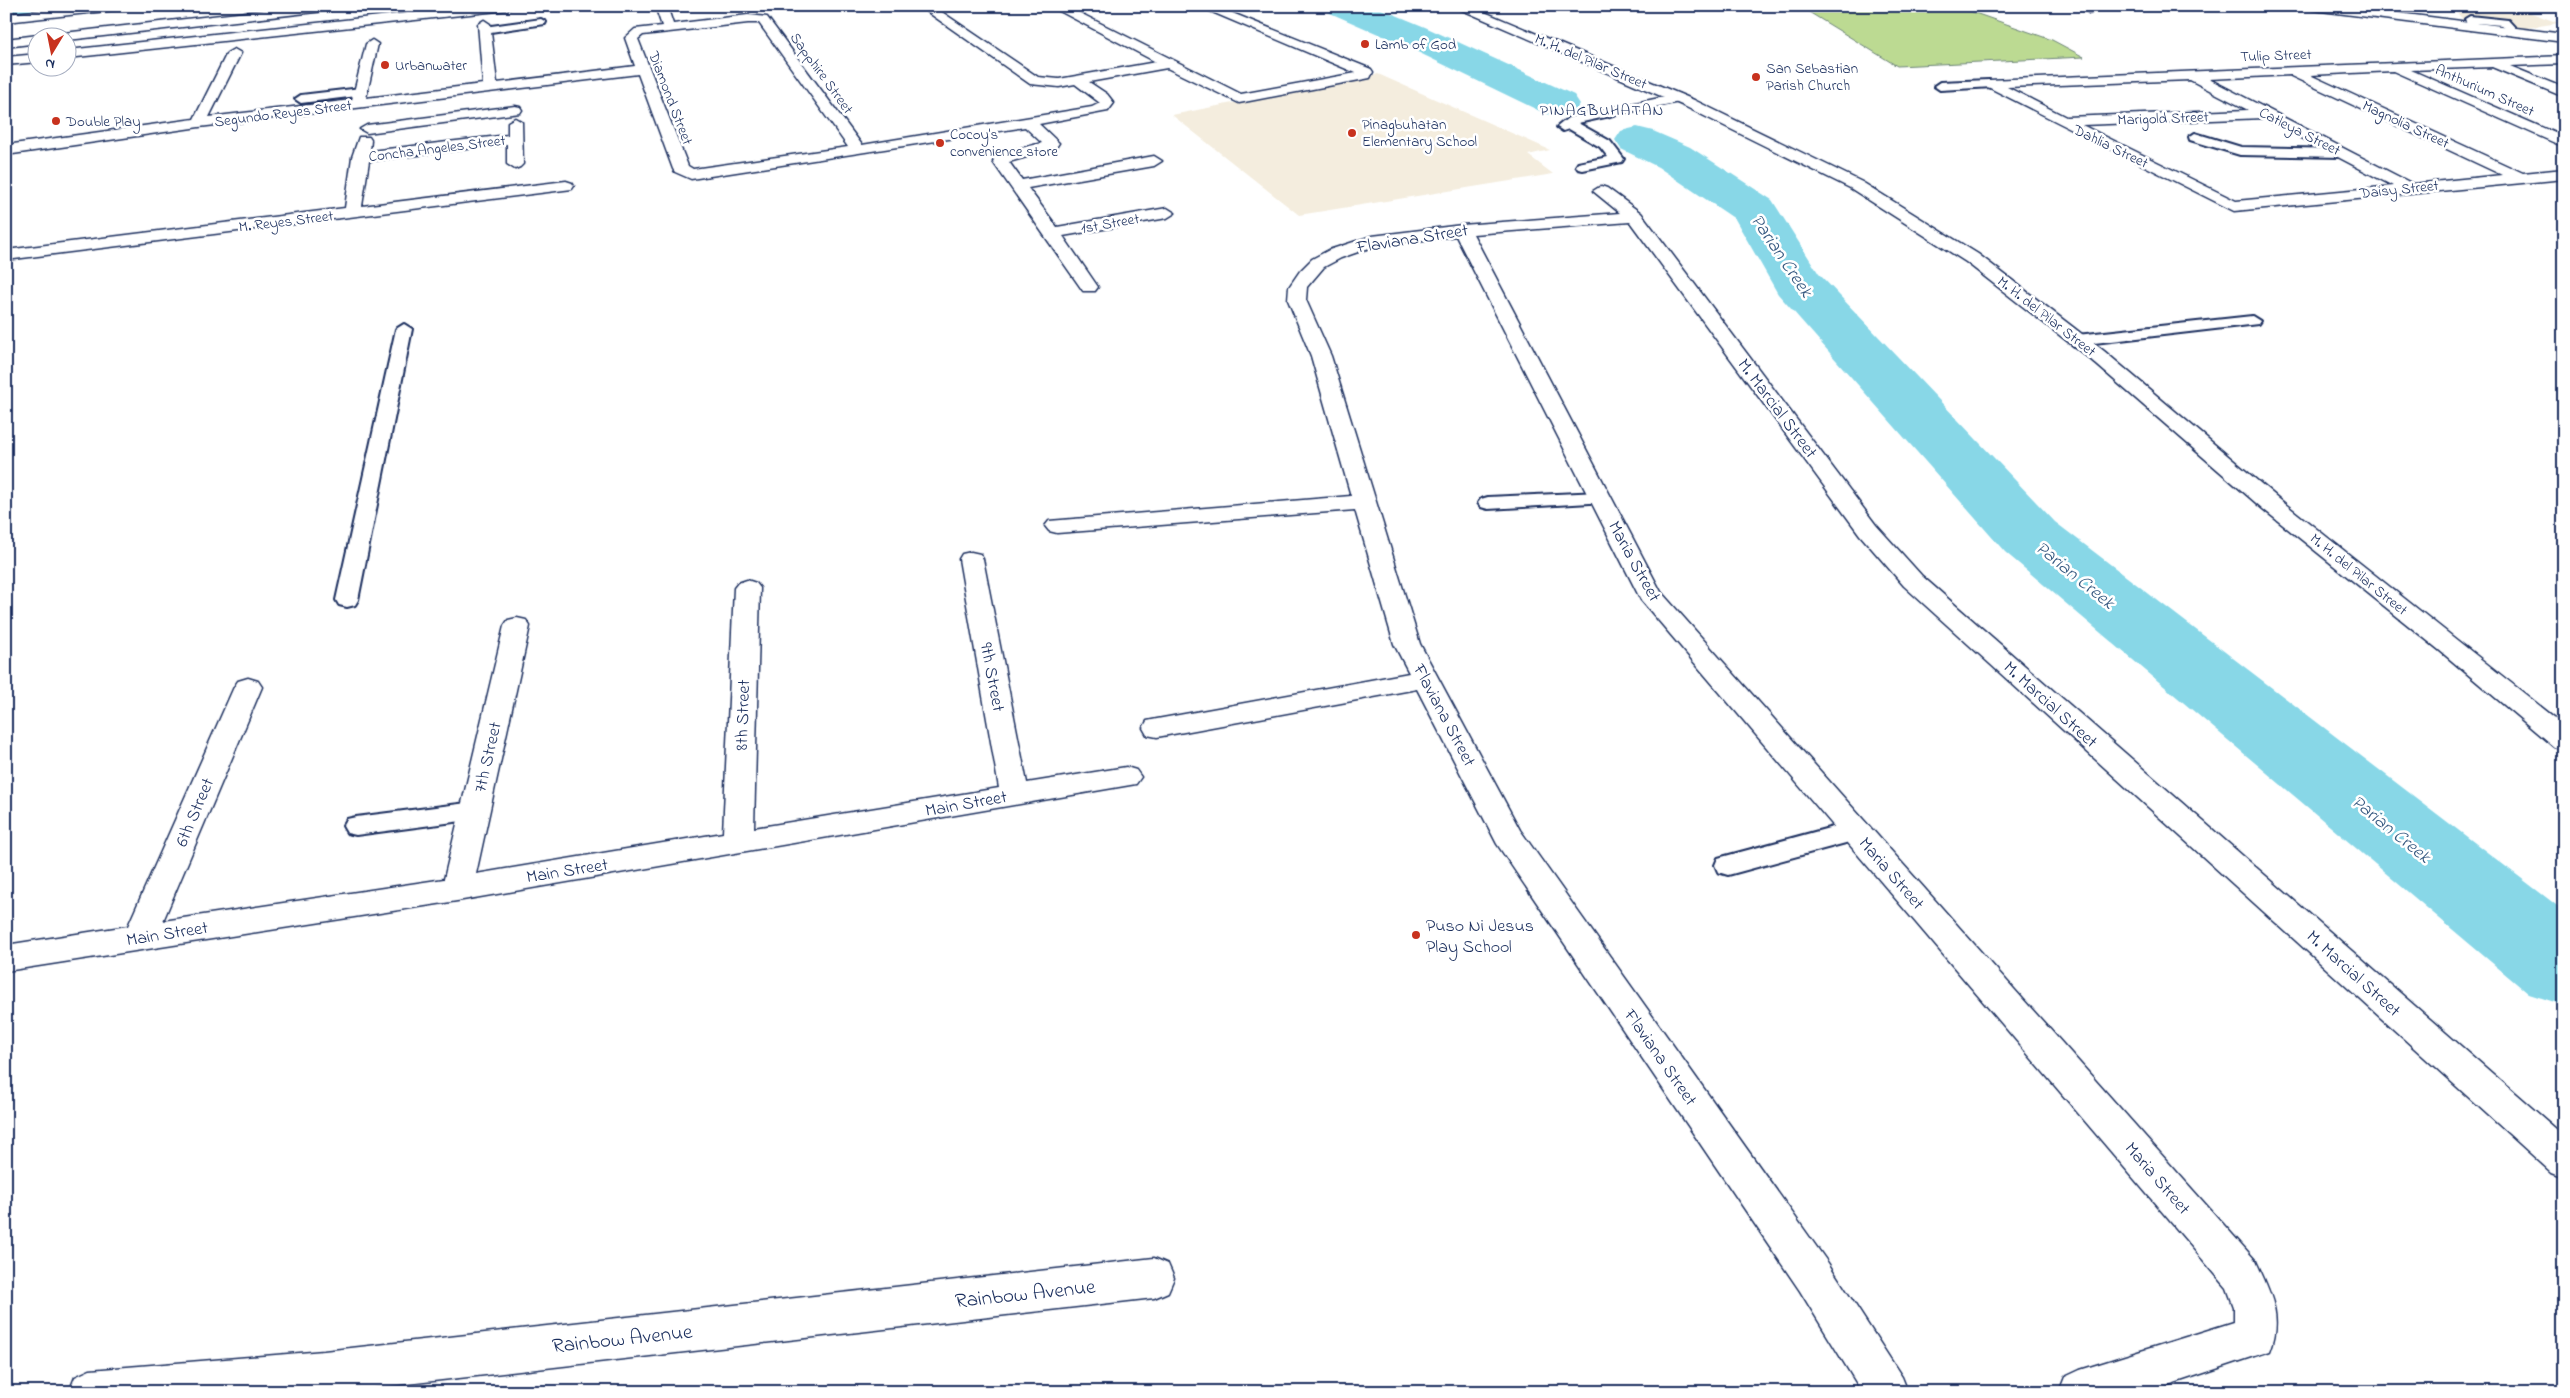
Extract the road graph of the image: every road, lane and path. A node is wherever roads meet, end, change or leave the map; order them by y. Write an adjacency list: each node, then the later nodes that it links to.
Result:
1 (115, 6): 10 (street)
2 (333, 6): 14 (street)
3 (507, 6): 19 (street)
4 (661, 6): 13 (street)
5 (925, 6): 30 (street)
6 (1056, 6): 24 (street)
7 (1204, 6): 24 (street)
8 (1459, 6): 36 (street, M. H. del Pilar Street)
9 (2314, 6): 15 (street)
10 (6, 18)
11 (541, 22): 12 (lane)
12 (484, 27): 33 (street)
13 (669, 29): 27 (street, Diamond Street); 50 (street, Sapphire Street)
14 (78, 35)
15 (2564, 38)
16 (28, 41): 17 (street)
17 (6, 43)
18 (372, 44): 38 (street)
19 (78, 53)
20 (234, 53): 44 (street)
21 (28, 59): 23 (street)
22 (2564, 60): 25 (street, Tulip Street)
23 (6, 61)
24 (1172, 63): 30 (street)
25 (2491, 63): 26 (street, Tulip Street); 35 (street)
26 (2393, 67): 28 (street, Tulip Street); 48 (street, Anthurium Street)
27 (642, 70): 31 (street, Segundo Reyes Street); 50 (street, Diamond Street)
28 (2292, 71): 29 (street, Tulip Street); 57 (street, Magnolia Street)
29 (2190, 75): 32 (street, Tulip Street); 41 (street, Catleya Street)
30 (1078, 80): 42 (street)
31 (517, 83): 33 (street, Segundo Reyes Street); 39 (street)
32 (1989, 84): 34 (lane); 43 (street, Dahlia Street)
33 (490, 86): 38 (street, Segundo Reyes Street)
34 (1940, 86)
35 (2564, 94)
36 (1679, 98): 40 (street); 72 (street, M. H. del Pilar Street)
37 (301, 99): 38 (lane)
38 (364, 99): 44 (street, Segundo Reyes Street); 45 (street)
39 (516, 110): 45 (street); 47 (street)
40 (1606, 113): 55 (lane)
41 (2266, 114): 43 (street, Marigold Street); 51 (street, Catleya Street)
42 (1028, 122): 50 (street); 58 (street)
43 (2060, 122): 62 (street, Dahlia Street)
44 (199, 123): 49 (street, Segundo Reyes Street)
45 (367, 129): 52 (street)
46 (2195, 137): 51 (lane)
47 (514, 139): 52 (street, Concha Angeles Street); 54 (street)
48 (2564, 143)
49 (6, 150)
50 (858, 150)
51 (2341, 153): 60 (street, Catleya Street)
52 (360, 157): 63 (street)
53 (1154, 161): 58 (street)
54 (515, 164)
55 (1583, 166)
56 (2564, 174): 57 (street, Daisy Street)
57 (2519, 177): 60 (street, Daisy Street)
58 (1018, 185): 67 (street)
59 (566, 186): 63 (street, M. Reyes Street)
60 (2409, 188): 62 (street, Daisy Street)
61 (1601, 191): 65 (street, M. Marcial Street)
62 (2234, 206)
63 (353, 213): 68 (street, M. Reyes Street)
64 (1167, 213): 67 (street, 1st Street)
65 (1635, 217): 66 (street, Flaviana Street); 95 (street, M. Marcial Street)
66 (1462, 230): 73 (street, Maria Street); 74 (street, Flaviana Street)
67 (1052, 233): 69 (street)
68 (6, 256)
69 (1089, 287)
70 (2252, 321): 72 (lane)
71 (404, 329): 79 (lane)
72 (2077, 340): 84 (street, M. H. del Pilar Street)
73 (1600, 498): 75 (lane); 89 (street, Maria Street)
74 (1363, 502): 76 (street); 81 (street, Flaviana Street)
75 (1488, 503)
76 (1057, 526)
77 (971, 559): 86 (street, 9th Street)
78 (747, 588): 90 (street, 8th Street)
79 (347, 600)
80 (517, 626): 87 (street, 7th Street)
81 (1426, 679): 83 (street); 98 (street, Flaviana Street)
82 (248, 687): 93 (street, 6th Street)
83 (1157, 728)
84 (2558, 730)
85 (1126, 777): 86 (street, Main Street)
86 (1015, 795): 90 (street, Main Street)
87 (475, 811): 88 (lane); 92 (street, 7th Street)
88 (356, 826)
89 (1855, 831): 91 (lane); 99 (street, Maria Street)
90 (738, 842): 92 (street, Main Street)
91 (1728, 866)
92 (457, 888): 93 (street, Main Street)
93 (140, 937): 94 (street, Main Street)
94 (6, 958)
95 (2564, 1160)
96 (1154, 1278): 97 (street, Rainbow Avenue)
97 (90, 1392)
98 (1887, 1392)
99 (2080, 1392)

